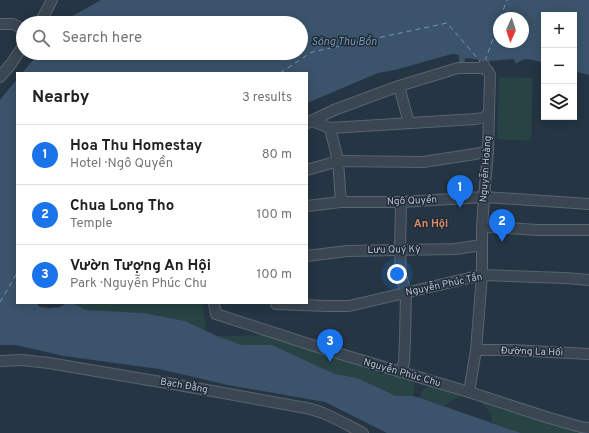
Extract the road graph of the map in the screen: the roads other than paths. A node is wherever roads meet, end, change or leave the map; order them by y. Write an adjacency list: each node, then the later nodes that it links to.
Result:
1 (52, 0): 2 (street)
2 (44, 16)
3 (0, 24): 4 (street)
4 (16, 26)
5 (16, 56): 6 (street)
6 (0, 77)
7 (399, 86): 8 (street, Nguyễn Hoàng); 9 (street); 10 (street)
8 (488, 113): 10 (street); 12 (street, Nguyễn Hoàng)
9 (309, 122): 11 (street)
10 (409, 124): 11 (street)
11 (330, 128): 13 (street)
12 (488, 151): 13 (street); 15 (street, Nguyễn Hoàng)
13 (338, 161): 14 (street); 16 (street)
14 (308, 170)
15 (484, 197): 17 (street, Ngô Quyền); 18 (street, Ngô Quyền); 20 (street, Nguyễn Hoàng)
16 (341, 202): 17 (street, Ngô Quyền); 19 (street, Ngô Quyền)
17 (401, 202): 23 (street)
18 (589, 204)
19 (308, 206)
20 (482, 228): 21 (street); 22 (street, Nguyễn Hoàng)
21 (589, 230)
22 (482, 244): 23 (street, Lưu Quý Kỳ); 25 (street, Nguyễn Hoàng)
23 (400, 249): 24 (street, Lưu Quý Kỳ); 27 (street)
24 (308, 256)
25 (482, 275): 26 (street, Nguyễn Phúc Tần); 27 (street, Nguyễn Phúc Tần); 30 (street, Nguyễn Hoàng)
26 (589, 280)
27 (406, 293): 29 (street, Nguyễn Phúc Tần); 33 (street)
28 (214, 304): 33 (street, Nguyễn Phúc Chu)
29 (276, 304)
30 (476, 350): 31 (street, Đường La Hối); 34 (street, Nguyễn Hoàng)
31 (589, 354)
32 (0, 361): 36 (street, Bạch Đằng)
33 (401, 372): 34 (street, Nguyễn Phúc Chu)
34 (469, 392): 35 (street, Nguyễn Phúc Chu)
35 (589, 428)
36 (363, 433)

